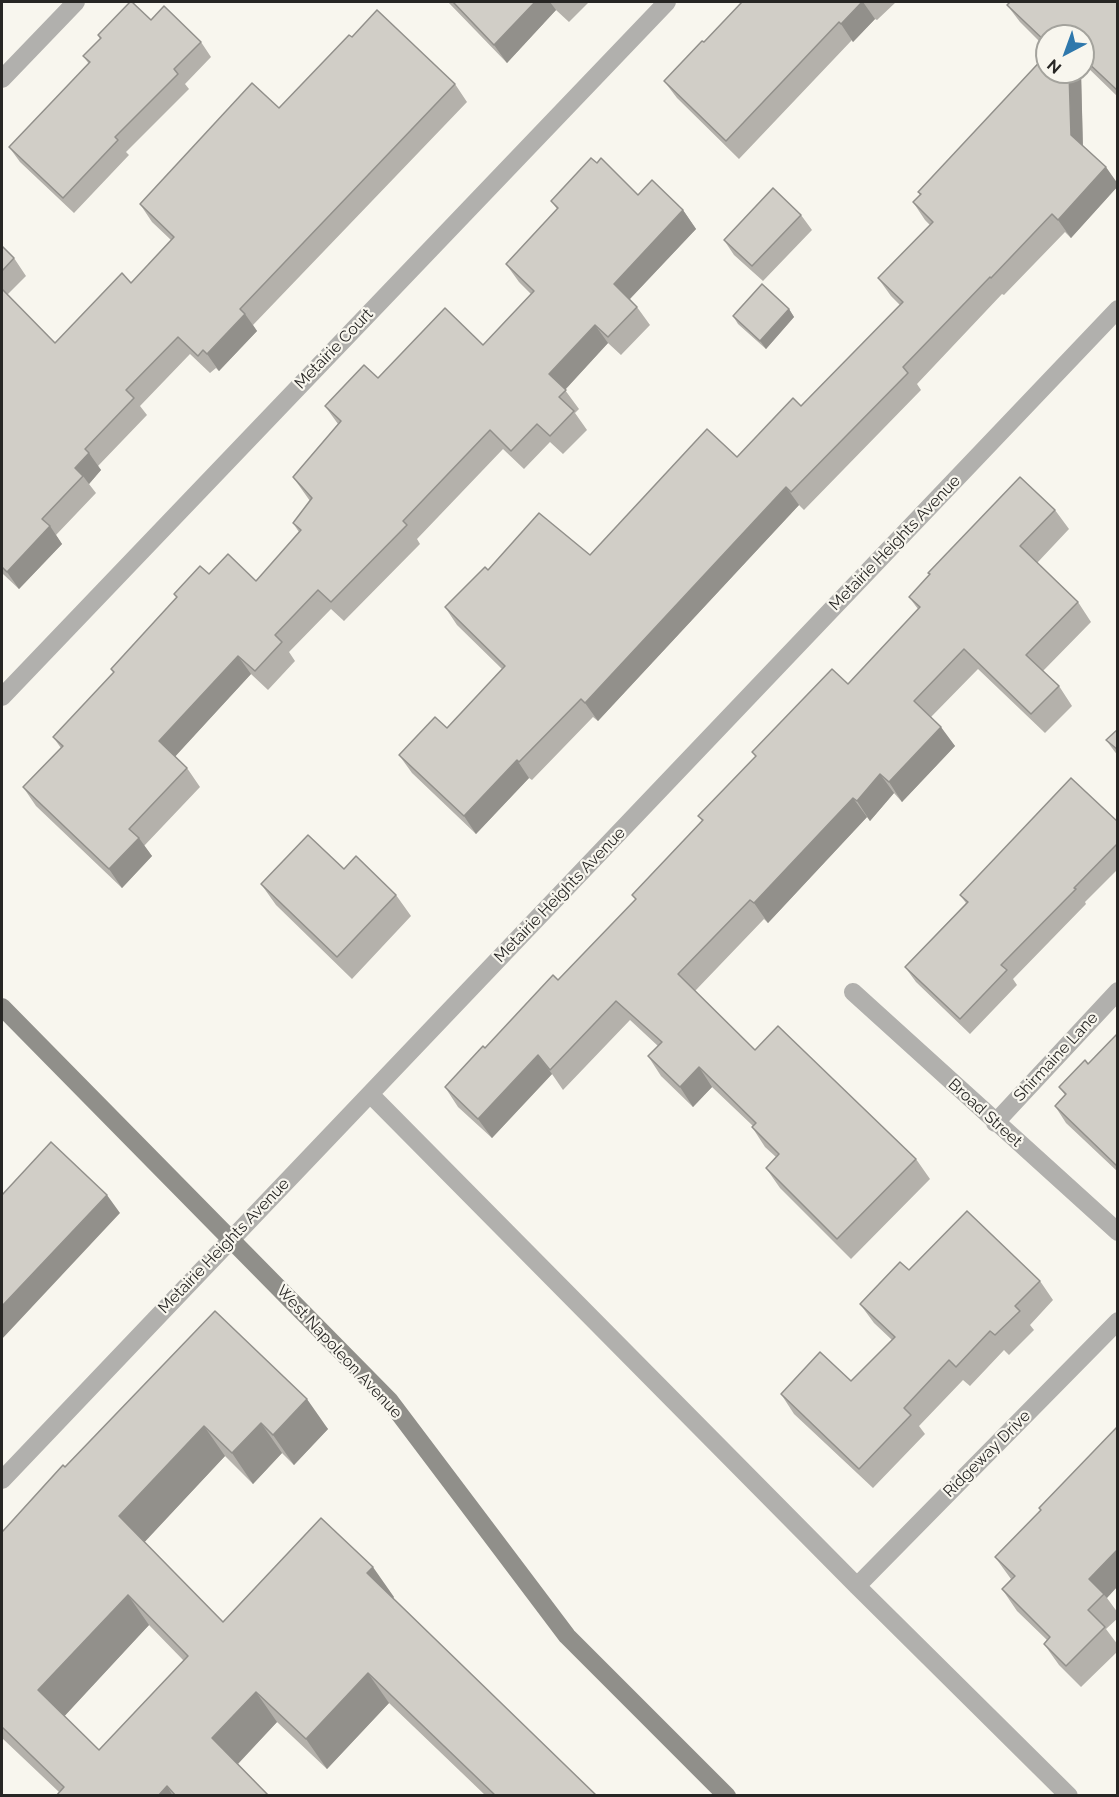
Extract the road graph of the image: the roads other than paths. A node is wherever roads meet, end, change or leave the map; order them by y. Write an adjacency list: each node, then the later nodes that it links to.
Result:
1 (75, 2): 3 (street)
2 (667, 2): 5 (street, Metairie Court)
3 (2, 79)
4 (1118, 309): 9 (street, Metairie Heights Avenue)
5 (2, 697)
6 (1118, 991): 10 (street, Shirmaine Lane)
7 (853, 992): 10 (street, Broad Street)
8 (2, 1006): 12 (street, West Napoleon Avenue)
9 (370, 1094): 12 (street, Metairie Heights Avenue); 15 (street)
10 (995, 1123): 11 (street, Broad Street)
11 (1118, 1232)
12 (231, 1239): 14 (street, Metairie Heights Avenue); 16 (street, West Napoleon Avenue)
13 (1118, 1322): 15 (street, Ridgeway Drive)
14 (2, 1480)
15 (857, 1586): 17 (street)
16 (727, 1796)
17 (1068, 1796)

